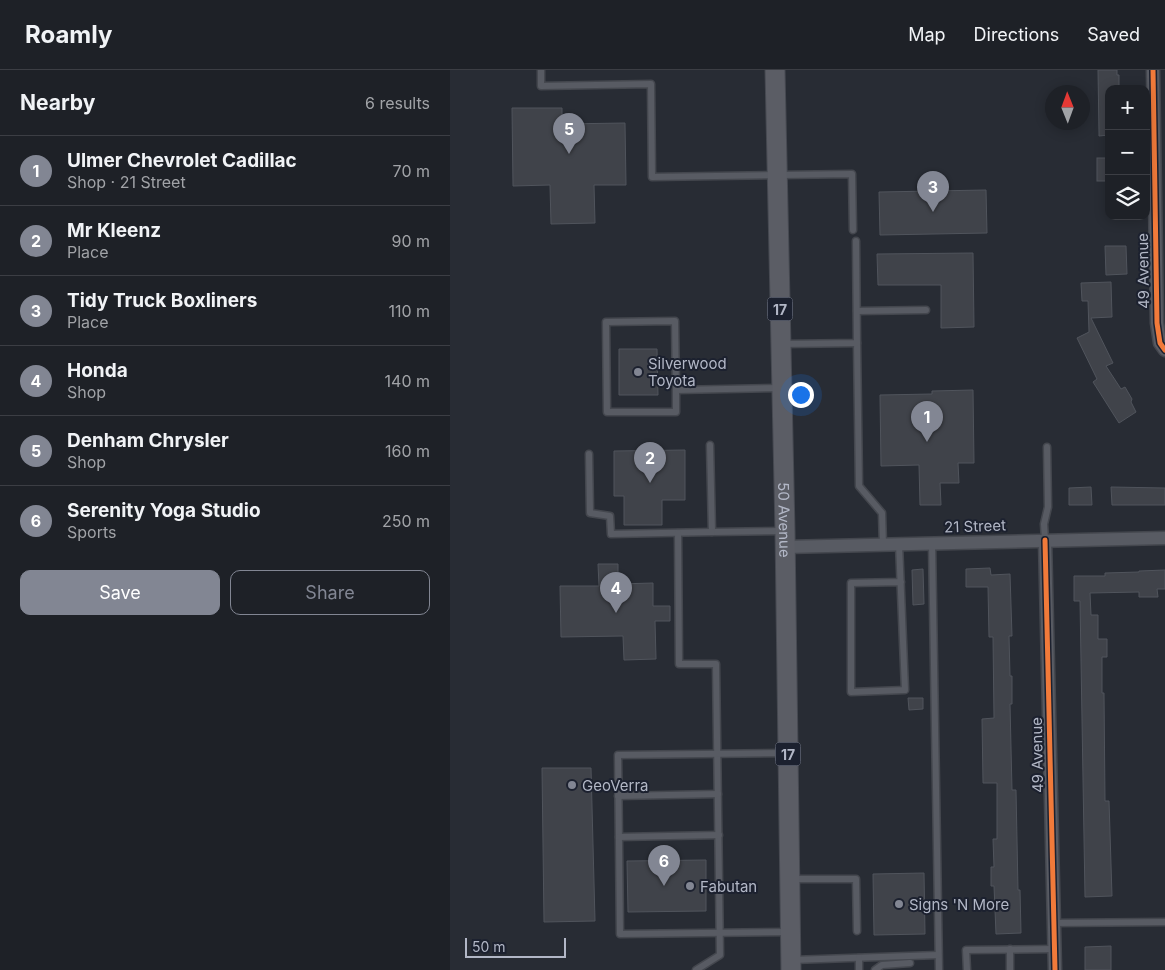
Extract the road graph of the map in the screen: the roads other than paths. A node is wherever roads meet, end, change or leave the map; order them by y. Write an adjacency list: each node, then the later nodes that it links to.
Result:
1 (541, 70): 4 (lane)
2 (775, 70): 4 (main road, 50 Avenue / 17)
3 (1153, 70): 11 (street, 49 Avenue)
4 (777, 176): 5 (lane); 10 (main road, 50 Avenue / 17)
5 (853, 230)
6 (856, 241): 8 (lane)
7 (926, 310): 8 (lane)
8 (857, 312): 9 (lane)
9 (857, 343): 10 (lane); 24 (lane)
10 (781, 344): 12 (main road, 50 Avenue / 17)
11 (1165, 350)
12 (782, 388): 13 (lane); 20 (main road, 50 Avenue / 17)
13 (676, 390): 13 (lane)
14 (710, 446): 17 (lane)
15 (1047, 447): 21 (lane)
16 (589, 454): 18 (lane)
17 (712, 532): 18 (lane); 20 (lane)
18 (678, 533): 27 (lane)
19 (1165, 538): 21 (street, 21 Street)
20 (785, 539): 24 (street, 21 Street); 26 (main road, 50 Avenue / 17)
21 (1045, 540): 22 (street, 21 Street); 34 (street, 49 Avenue)
22 (932, 543): 23 (street, 21 Street); 40 (lane)
23 (899, 544): 24 (street, 21 Street); 25 (lane)
24 (883, 545)
25 (901, 582): 25 (lane)
26 (788, 753): 27 (lane); 32 (main road, 50 Avenue / 17)
27 (718, 754): 28 (lane); 29 (lane)
28 (718, 794): 29 (lane); 30 (lane)
29 (618, 796): 31 (lane)
30 (718, 836): 31 (lane); 37 (lane)
31 (619, 837): 37 (lane)
32 (790, 879): 35 (lane); 36 (main road, 50 Avenue / 17)
33 (1165, 922): 34 (lane)
34 (1054, 923): 39 (street, 49 Avenue)
35 (857, 931)
36 (791, 932): 37 (lane); 43 (main road, 50 Avenue / 17)
37 (719, 933): 44 (lane)
38 (1010, 949): 39 (lane); 48 (lane); 49 (lane)
39 (1054, 949): 50 (street, 49 Avenue)
40 (938, 956): 42 (lane); 47 (lane)
41 (859, 958): 42 (lane); 43 (lane); 45 (lane)
42 (910, 963): 46 (lane)
43 (791, 965)
44 (696, 970)
45 (859, 970)
46 (875, 970)
47 (939, 970)
48 (967, 970)
49 (1010, 970)
50 (1054, 970)

